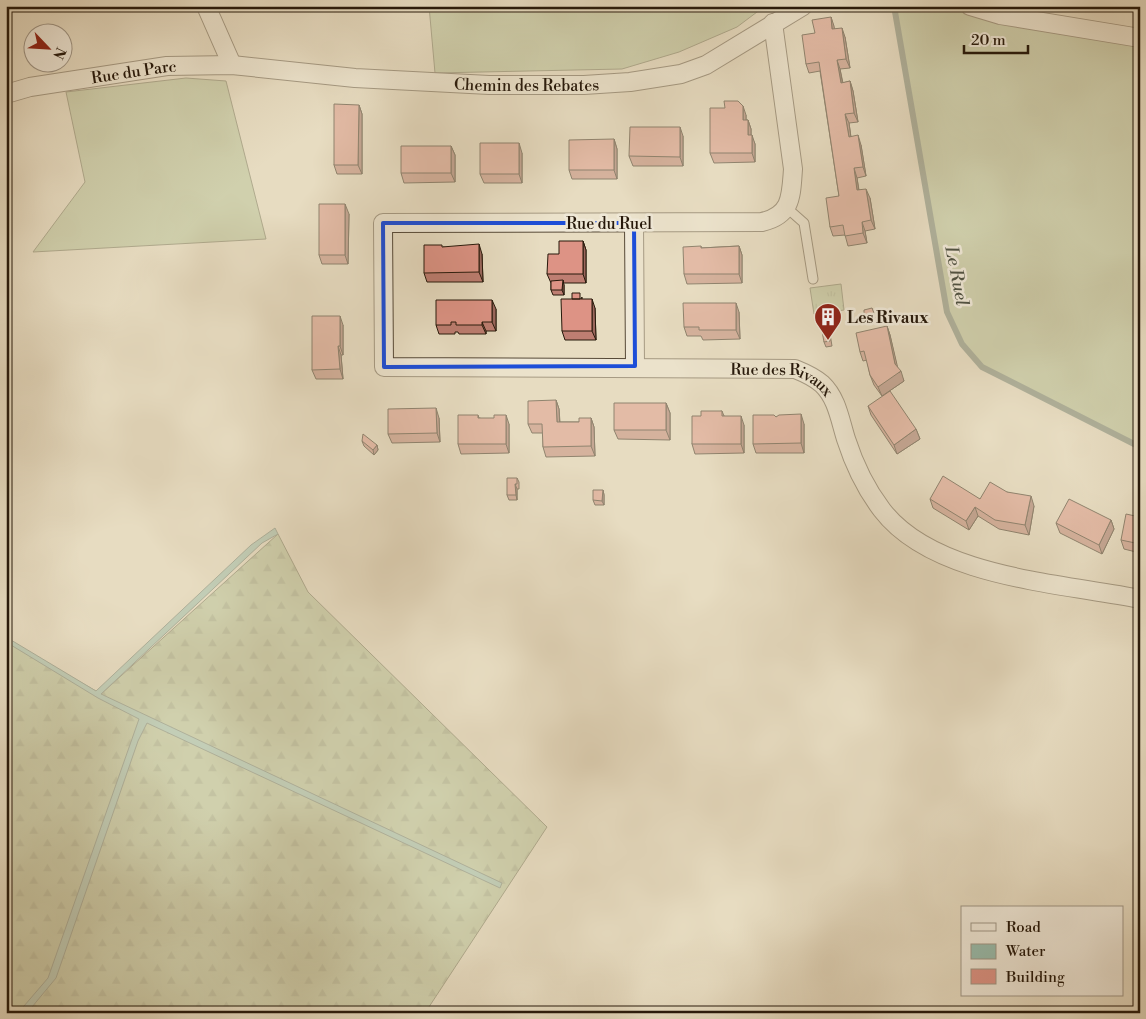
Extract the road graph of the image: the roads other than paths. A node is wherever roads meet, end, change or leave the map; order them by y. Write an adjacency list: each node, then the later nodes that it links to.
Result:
1 (206, 6): 6 (street)
2 (803, 6): 4 (street, Chemin des Rebates)
3 (970, 6): 5 (street)
4 (773, 24): 6 (street, Chemin des Rebates); 8 (street)
5 (1140, 38)
6 (232, 65): 7 (street, Rue du Parc)
7 (6, 94)
8 (787, 208): 9 (street, Rue du Ruel); 10 (lane)
9 (634, 222): 11 (street); 12 (street, Rue du Ruel)
10 (813, 279)
11 (635, 366): 12 (street, Rue des Rivaux); 13 (street, Rue des Rivaux)
12 (384, 367)
13 (1140, 599)

